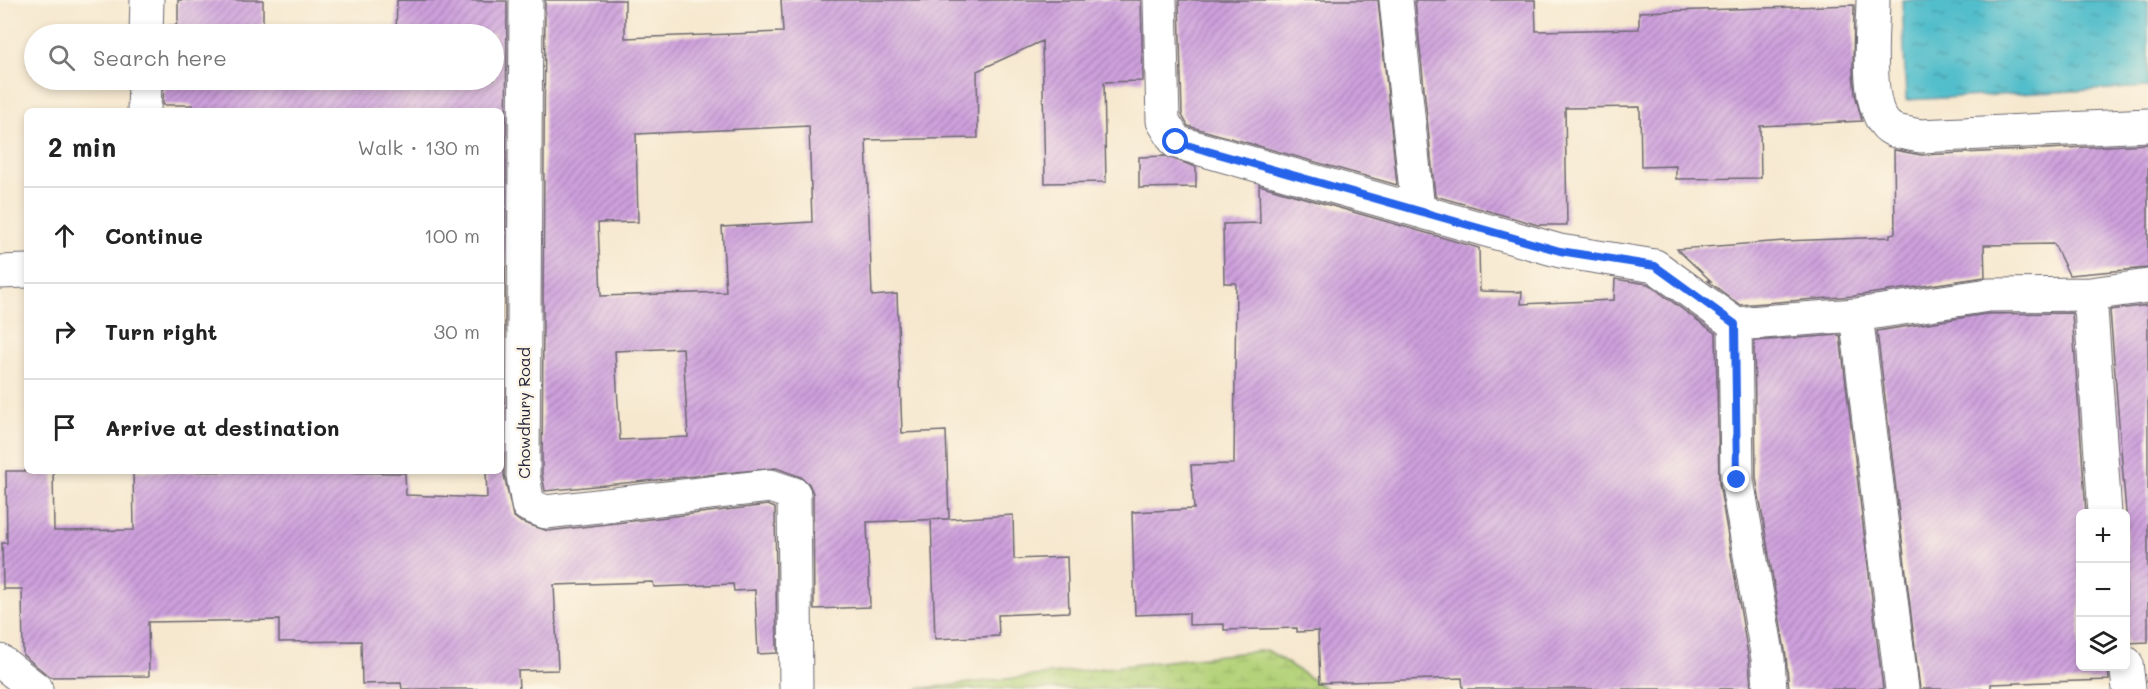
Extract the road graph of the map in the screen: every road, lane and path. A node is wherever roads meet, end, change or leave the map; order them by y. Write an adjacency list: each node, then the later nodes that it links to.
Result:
1 (147, 0): 6 (street)
2 (526, 0): 21 (street, Chowdhury Road)
3 (1160, 0): 10 (street)
4 (1396, 0): 10 (street)
5 (1873, 0): 9 (street)
6 (146, 24)
7 (145, 90): 8 (street)
8 (144, 108)
9 (2148, 125)
10 (1418, 210): 16 (street)
11 (24, 271): 12 (street)
12 (0, 272)
13 (2148, 286): 14 (street)
14 (2090, 294): 15 (street); 17 (street)
15 (1856, 315): 16 (street); 23 (street)
16 (1735, 324): 22 (street)
17 (2105, 509)
18 (0, 661): 20 (street)
19 (2127, 671): 24 (street)
20 (36, 689)
21 (796, 689)
22 (1770, 689)
23 (1902, 689)
24 (2129, 689)

